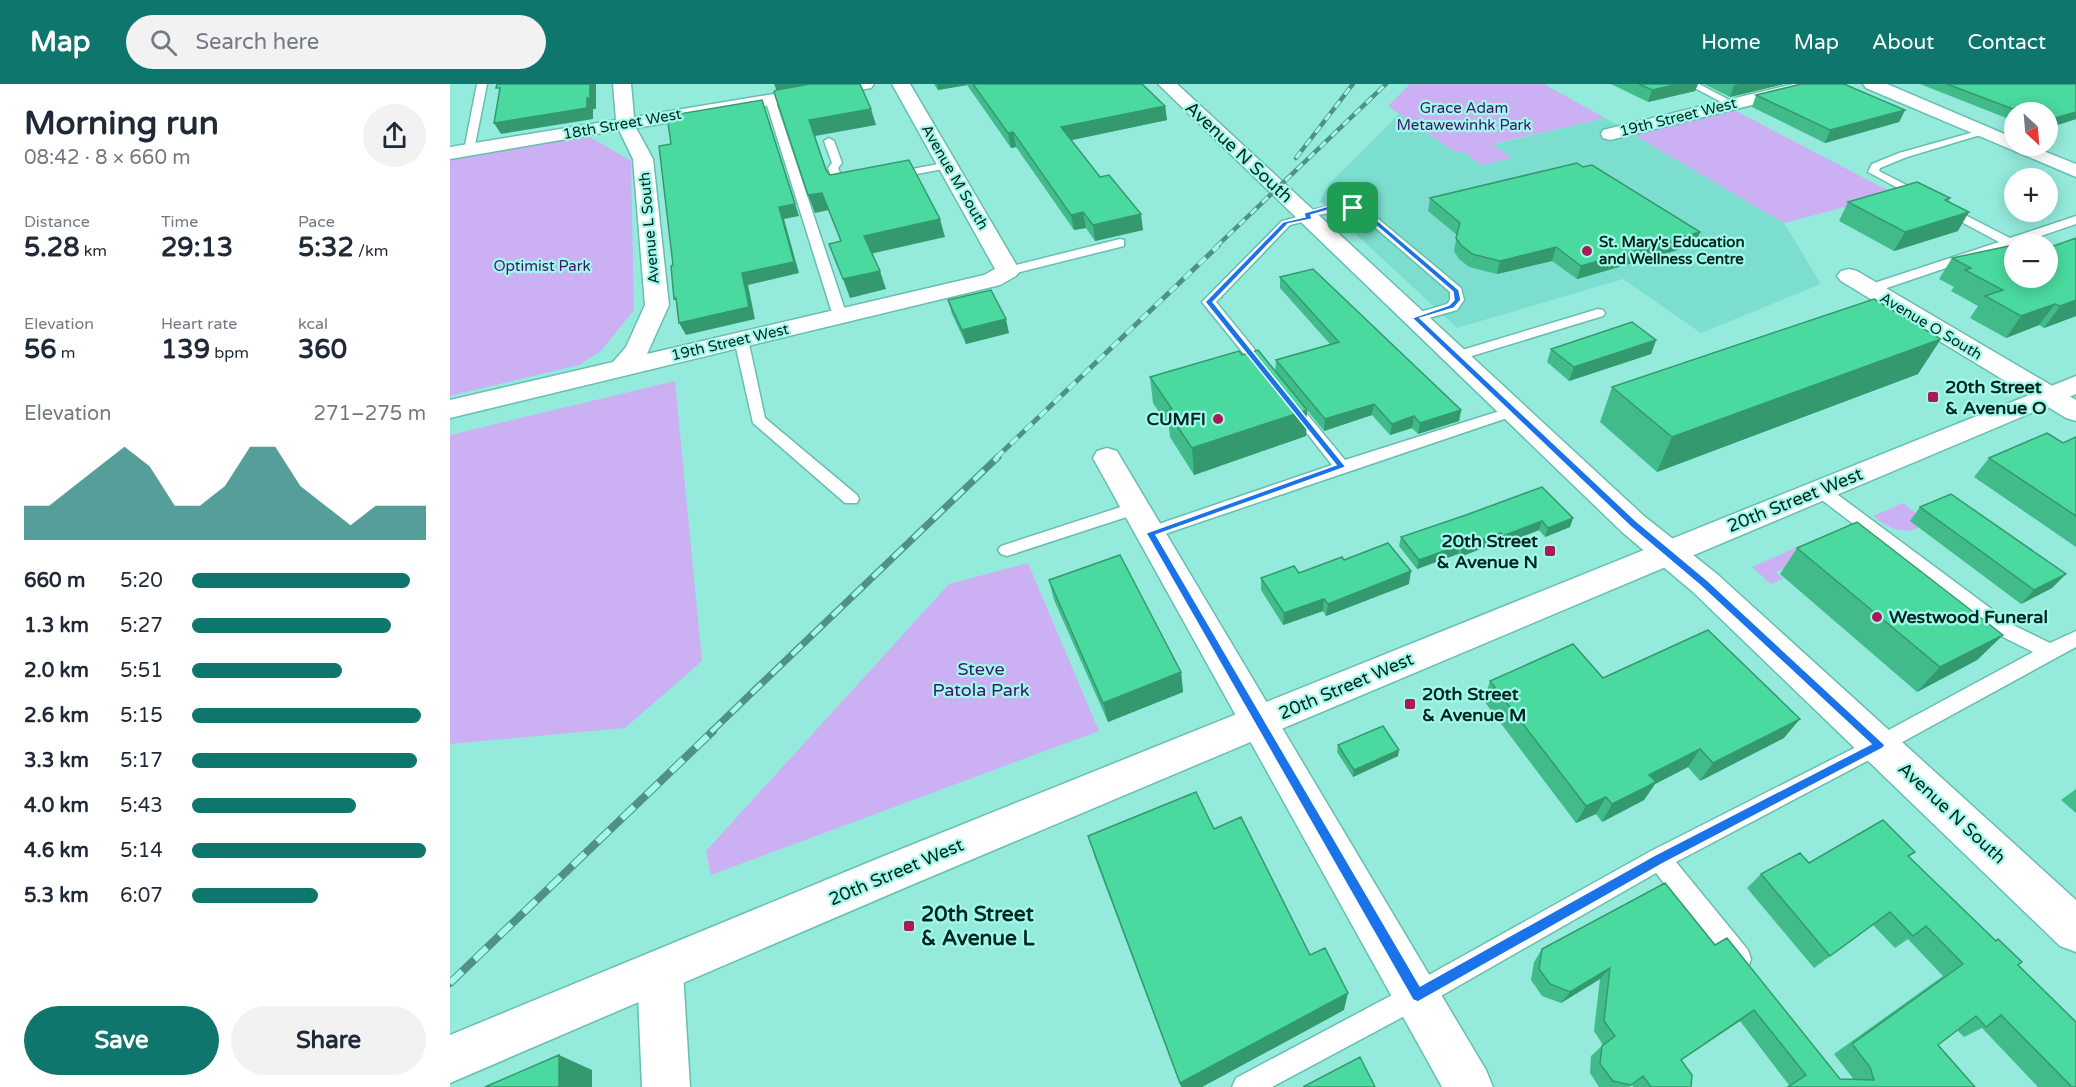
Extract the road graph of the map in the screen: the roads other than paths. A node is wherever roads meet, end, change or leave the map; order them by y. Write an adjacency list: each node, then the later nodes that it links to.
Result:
1 (482, 84): 16 (lane)
2 (622, 84): 11 (street, Avenue L South)
3 (865, 84): 9 (street, 18th Street West)
4 (901, 84): 18 (street, Avenue M South)
5 (1167, 84): 22 (street, Avenue N South)
6 (1692, 84): 10 (lane)
7 (1815, 84): 10 (street, 19th Street West)
8 (1872, 84): 12 (street)
9 (770, 99): 11 (street, 18th Street West); 32 (lane)
10 (1732, 104): 13 (street, 19th Street West)
11 (625, 124): 16 (street, 18th Street West); 36 (street, Avenue L South)
12 (1985, 132): 14 (street); 25 (lane)
13 (1610, 134)
14 (2004, 140)
15 (829, 141): 21 (lane)
16 (459, 151)
17 (2041, 156): 19 (street)
18 (949, 165): 20 (lane); 28 (street, Avenue M South)
19 (2076, 171)
20 (883, 177)
21 (862, 182)
22 (1308, 216): 33 (street, Avenue N South); 33 (lane); 41 (lane)
23 (2076, 220): 24 (lane)
24 (2033, 234)
25 (2004, 240)
26 (1120, 243): 28 (lane)
27 (2004, 244): 30 (lane)
28 (1008, 270): 32 (street, 19th Street West)
29 (1849, 276): 30 (street, Avenue O South)
30 (1870, 289): 37 (street, Avenue O South)
31 (1598, 313): 35 (lane)
32 (840, 316): 34 (street, 19th Street West)
33 (1415, 318): 35 (street, Avenue N South)
34 (741, 339): 36 (street, 19th Street West); 43 (lane)
35 (1457, 357): 39 (street, Avenue N South)
36 (623, 367): 38 (street, 19th Street West)
37 (2067, 397): 42 (street, 20th Street West)
38 (450, 409)
39 (1514, 411): 41 (lane); 46 (street, Avenue N South)
40 (1107, 458): 44 (street)
41 (1342, 467): 44 (lane)
42 (1820, 490): 46 (street, 20th Street West); 48 (lane)
43 (851, 500)
44 (1143, 521): 45 (lane); 49 (street)
45 (1007, 550)
46 (1668, 553): 49 (street, 20th Street West); 50 (street, Avenue N South)
47 (2076, 638): 48 (lane)
48 (2050, 652): 50 (lane)
49 (1260, 721): 53 (street, 20th Street West); 55 (street)
50 (1880, 745): 51 (lane); 52 (street, Avenue N South)
51 (1659, 859): 54 (lane); 55 (lane)
52 (2076, 930)
53 (660, 972): 56 (street, 20th Street West); 57 (street)
54 (1754, 978)
55 (1418, 995): 58 (lane); 59 (street)
56 (450, 1059)
57 (666, 1087)
58 (1245, 1087)
59 (1469, 1087)

